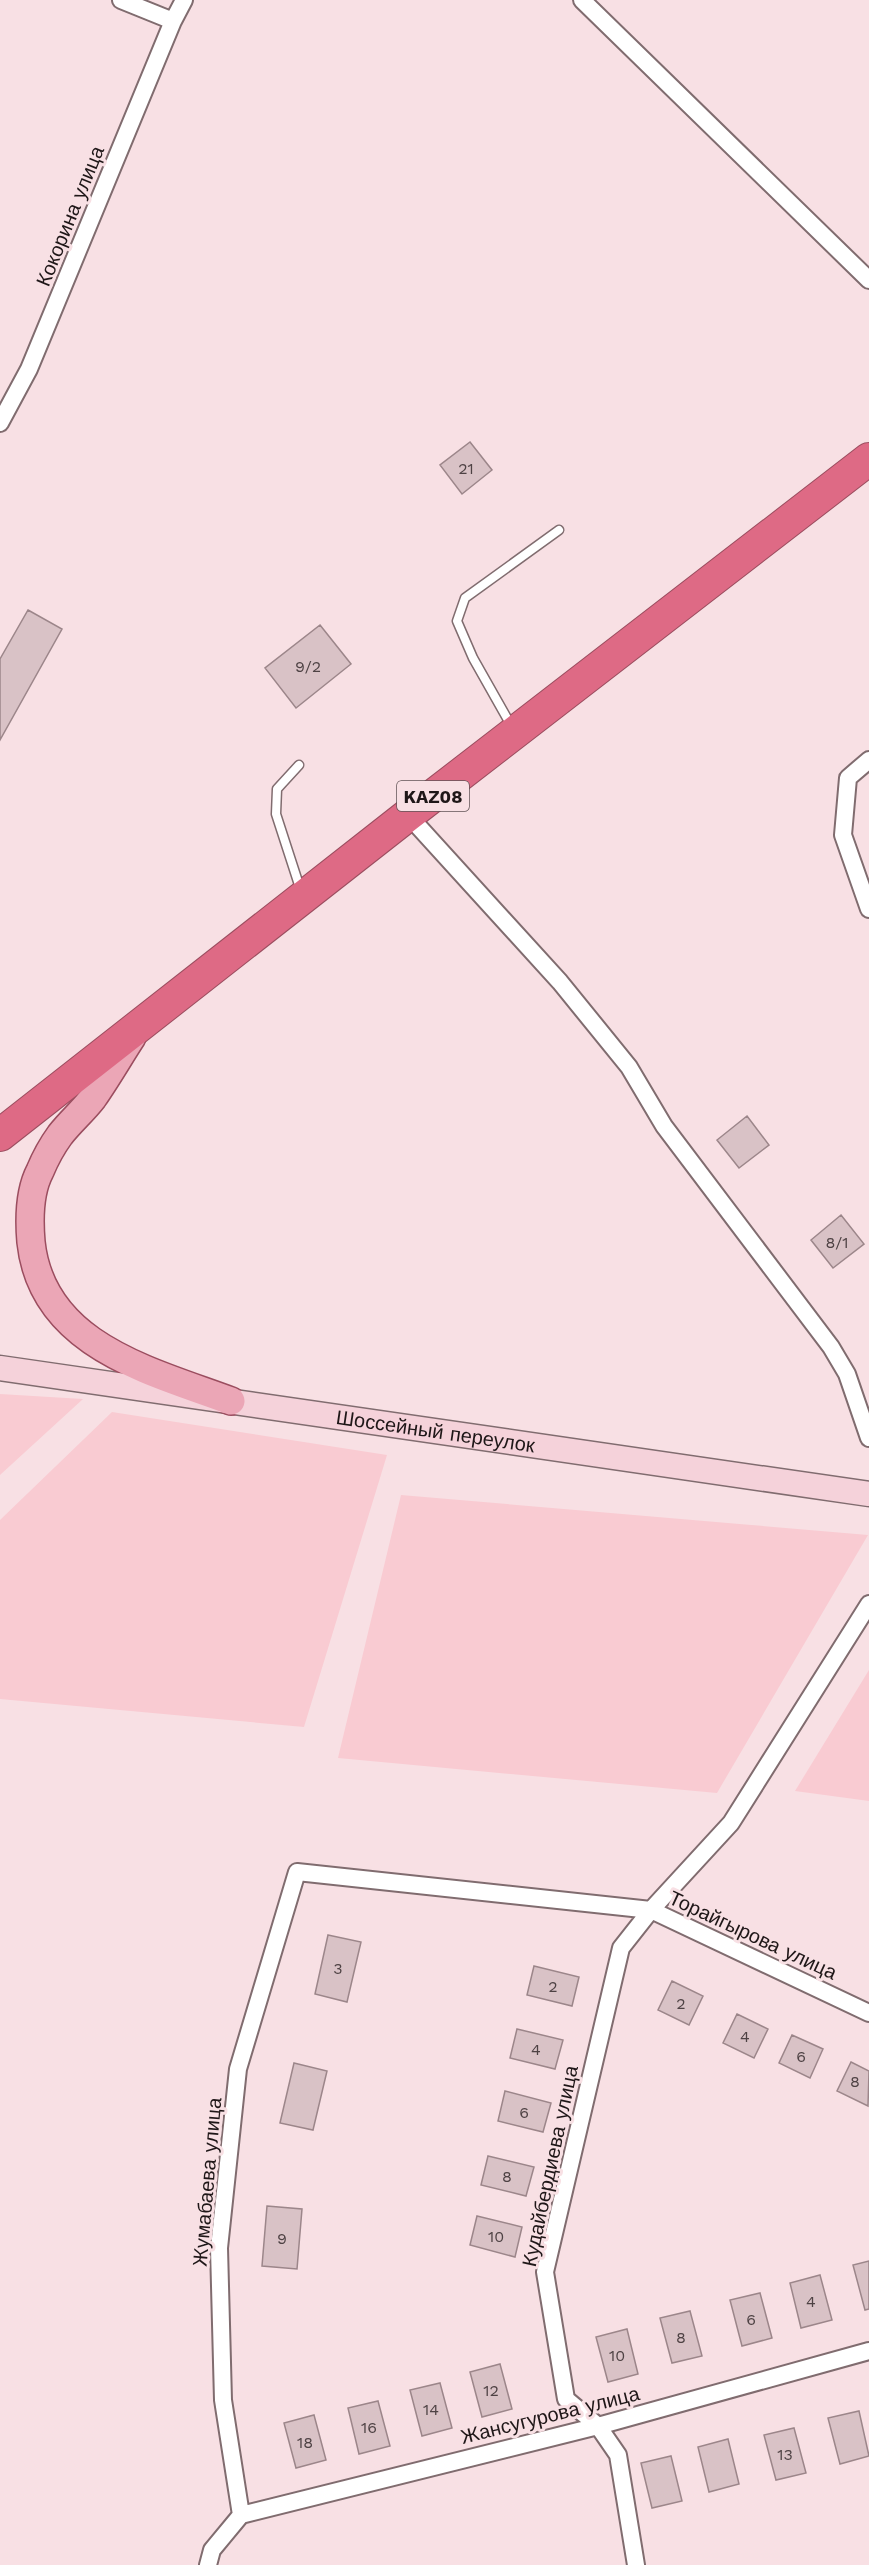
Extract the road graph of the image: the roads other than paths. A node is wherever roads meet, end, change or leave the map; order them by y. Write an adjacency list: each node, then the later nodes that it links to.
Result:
1 (121, 0): 4 (street)
2 (184, 0): 4 (street, Кокорина улица)
3 (582, 0): 5 (street)
4 (173, 21): 6 (street, Кокорина улица)
5 (869, 280)
6 (0, 423)
7 (869, 459): 9 (highway, KAZ08)
8 (559, 530): 9 (lane)
9 (515, 732): 12 (highway, KAZ08)
10 (869, 760): 14 (street)
11 (299, 765): 13 (lane)
12 (408, 815): 13 (highway, KAZ08); 19 (street)
13 (303, 897): 15 (highway, KAZ08)
14 (869, 909)
15 (137, 1029): 16 (highway, KAZ08); 18 (main road)
16 (0, 1135)
17 (0, 1368): 18 (main road, Шоссейный переулок)
18 (231, 1401): 20 (main road, Шоссейный переулок)
19 (869, 1438)
20 (869, 1494)
21 (869, 1604): 23 (street, Кудайбердиева улица)
22 (297, 1872): 23 (street, Торайгырова улица); 27 (street, Жумабаева улица)
23 (651, 1910): 24 (street, Торайгырова улица); 26 (street, Кудайбердиева улица)
24 (869, 2013)
25 (869, 2351): 26 (street, Жансугурова улица)
26 (598, 2426): 27 (street, Жансугурова улица); 29 (street, Кудайбердиева улица)
27 (241, 2515): 28 (street)
28 (208, 2565)
29 (636, 2565)

